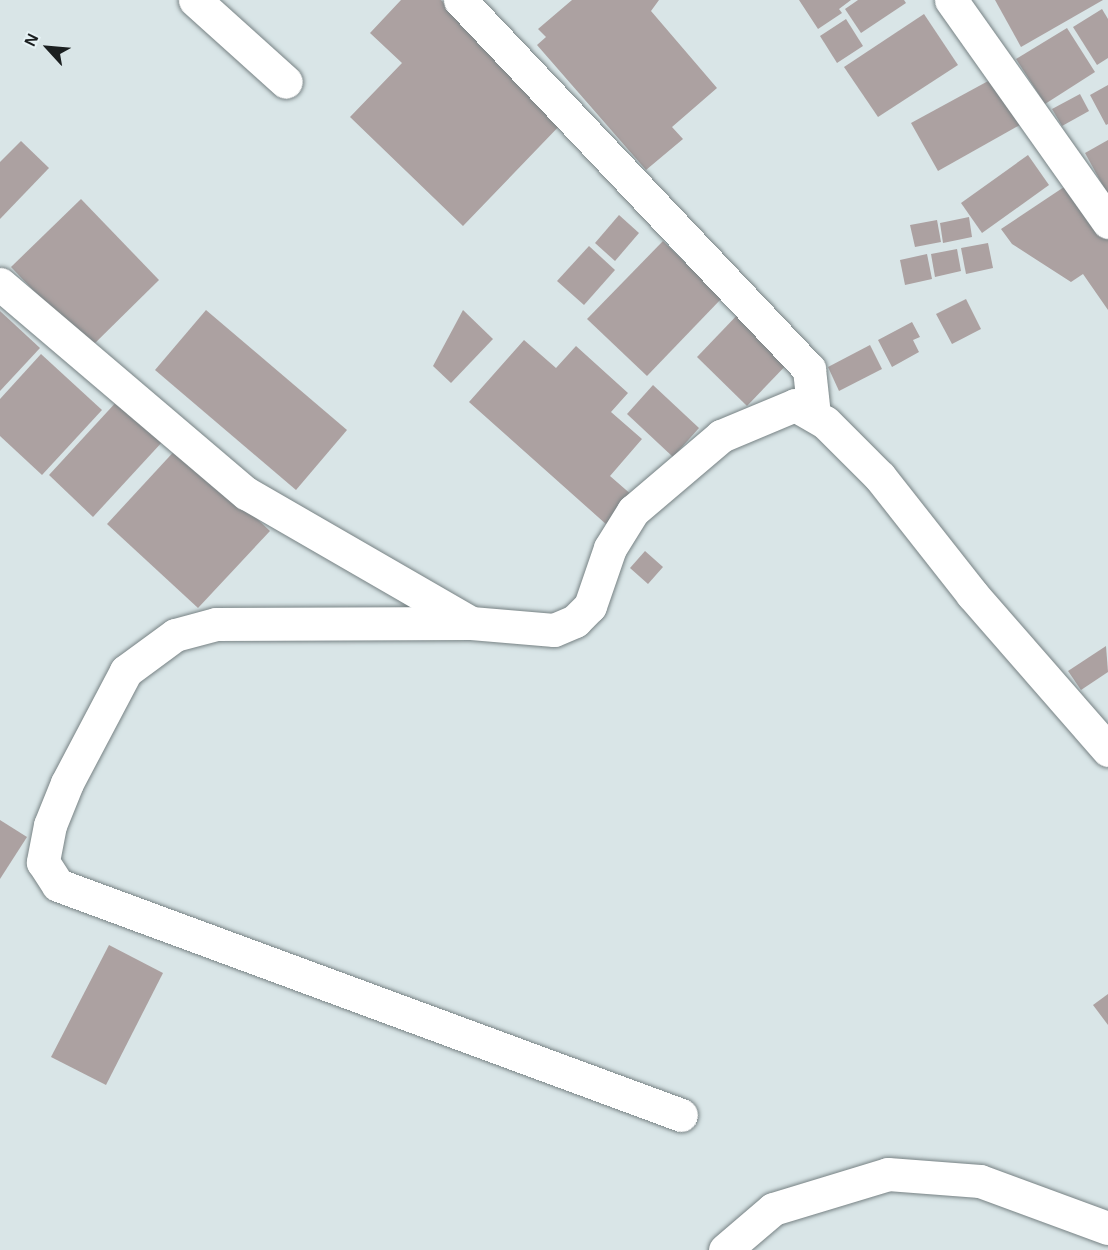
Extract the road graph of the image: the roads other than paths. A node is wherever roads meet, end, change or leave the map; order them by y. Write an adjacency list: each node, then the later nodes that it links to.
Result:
1 (195, 0): 4 (street)
2 (460, 0): 7 (street)
3 (951, 0): 5 (street)
4 (286, 82)
5 (1108, 222)
6 (0, 284): 8 (street)
7 (814, 415): 8 (street); 9 (street)
8 (471, 623): 10 (street)
9 (1108, 750)
10 (681, 1115)
11 (1108, 1228): 12 (street)
12 (725, 1250)

